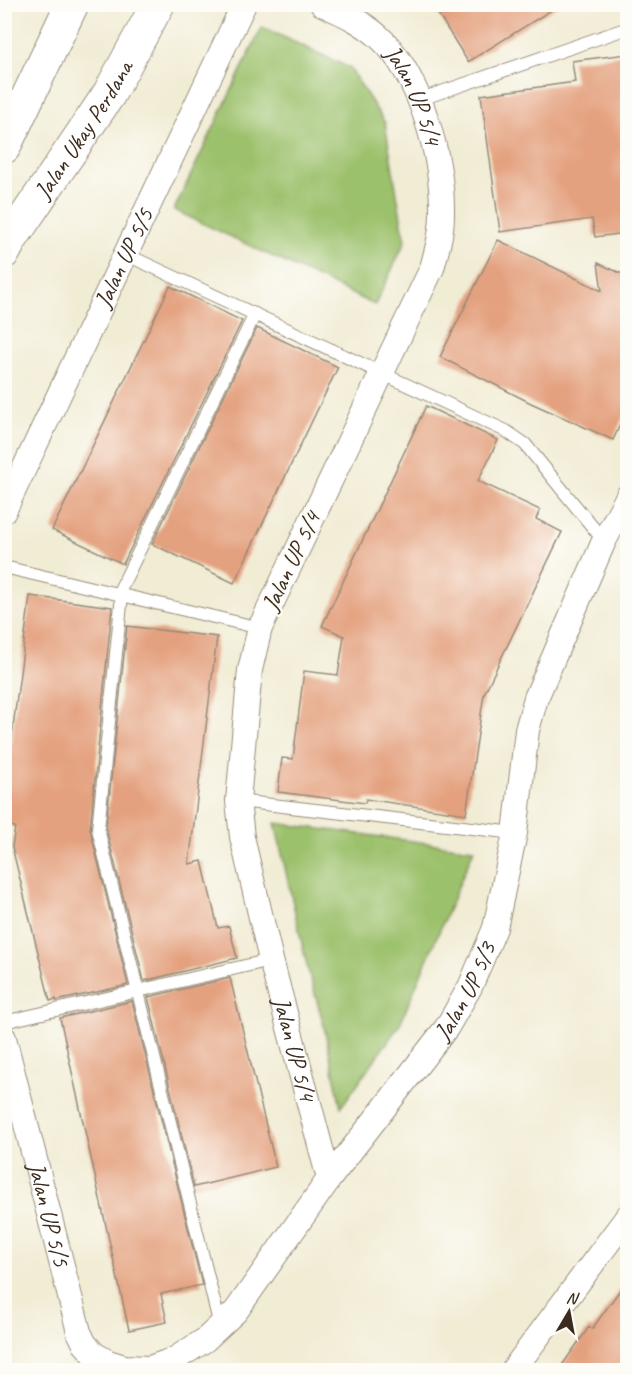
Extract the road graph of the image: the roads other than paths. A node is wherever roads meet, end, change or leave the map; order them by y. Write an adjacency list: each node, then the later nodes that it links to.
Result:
1 (72, 4): 7 (street)
2 (158, 4): 8 (street, Jalan Ukay Perdana)
3 (244, 4): 9 (street, Jalan UP 5/5)
4 (322, 4): 6 (street, Jalan UP 5/4)
5 (627, 28): 6 (lane)
6 (421, 99): 11 (street, Jalan UP 5/4)
7 (4, 147)
8 (4, 252)
9 (125, 254): 10 (lane); 13 (street, Jalan UP 5/5)
10 (255, 314): 11 (lane); 16 (lane)
11 (381, 372): 14 (lane); 17 (street, Jalan UP 5/4)
12 (627, 496): 14 (street, Jalan UP 5/3)
13 (4, 511)
14 (604, 541): 19 (street, Jalan UP 5/3)
15 (4, 567): 16 (lane)
16 (120, 595): 17 (lane); 21 (lane)
17 (260, 628): 18 (street, Jalan UP 5/4)
18 (238, 801): 19 (lane); 20 (street, Jalan UP 5/4)
19 (515, 833): 24 (street, Jalan UP 5/3)
20 (271, 960): 21 (lane); 24 (street, Jalan UP 5/4)
21 (139, 990): 22 (lane); 26 (lane)
22 (4, 1022)
23 (4, 1038): 27 (street, Jalan UP 5/5)
24 (329, 1179): 26 (street, Jalan UP 5/3)
25 (625, 1223): 28 (street)
26 (220, 1326): 27 (street, Jalan UP 5/3)
27 (124, 1367)
28 (513, 1371)

